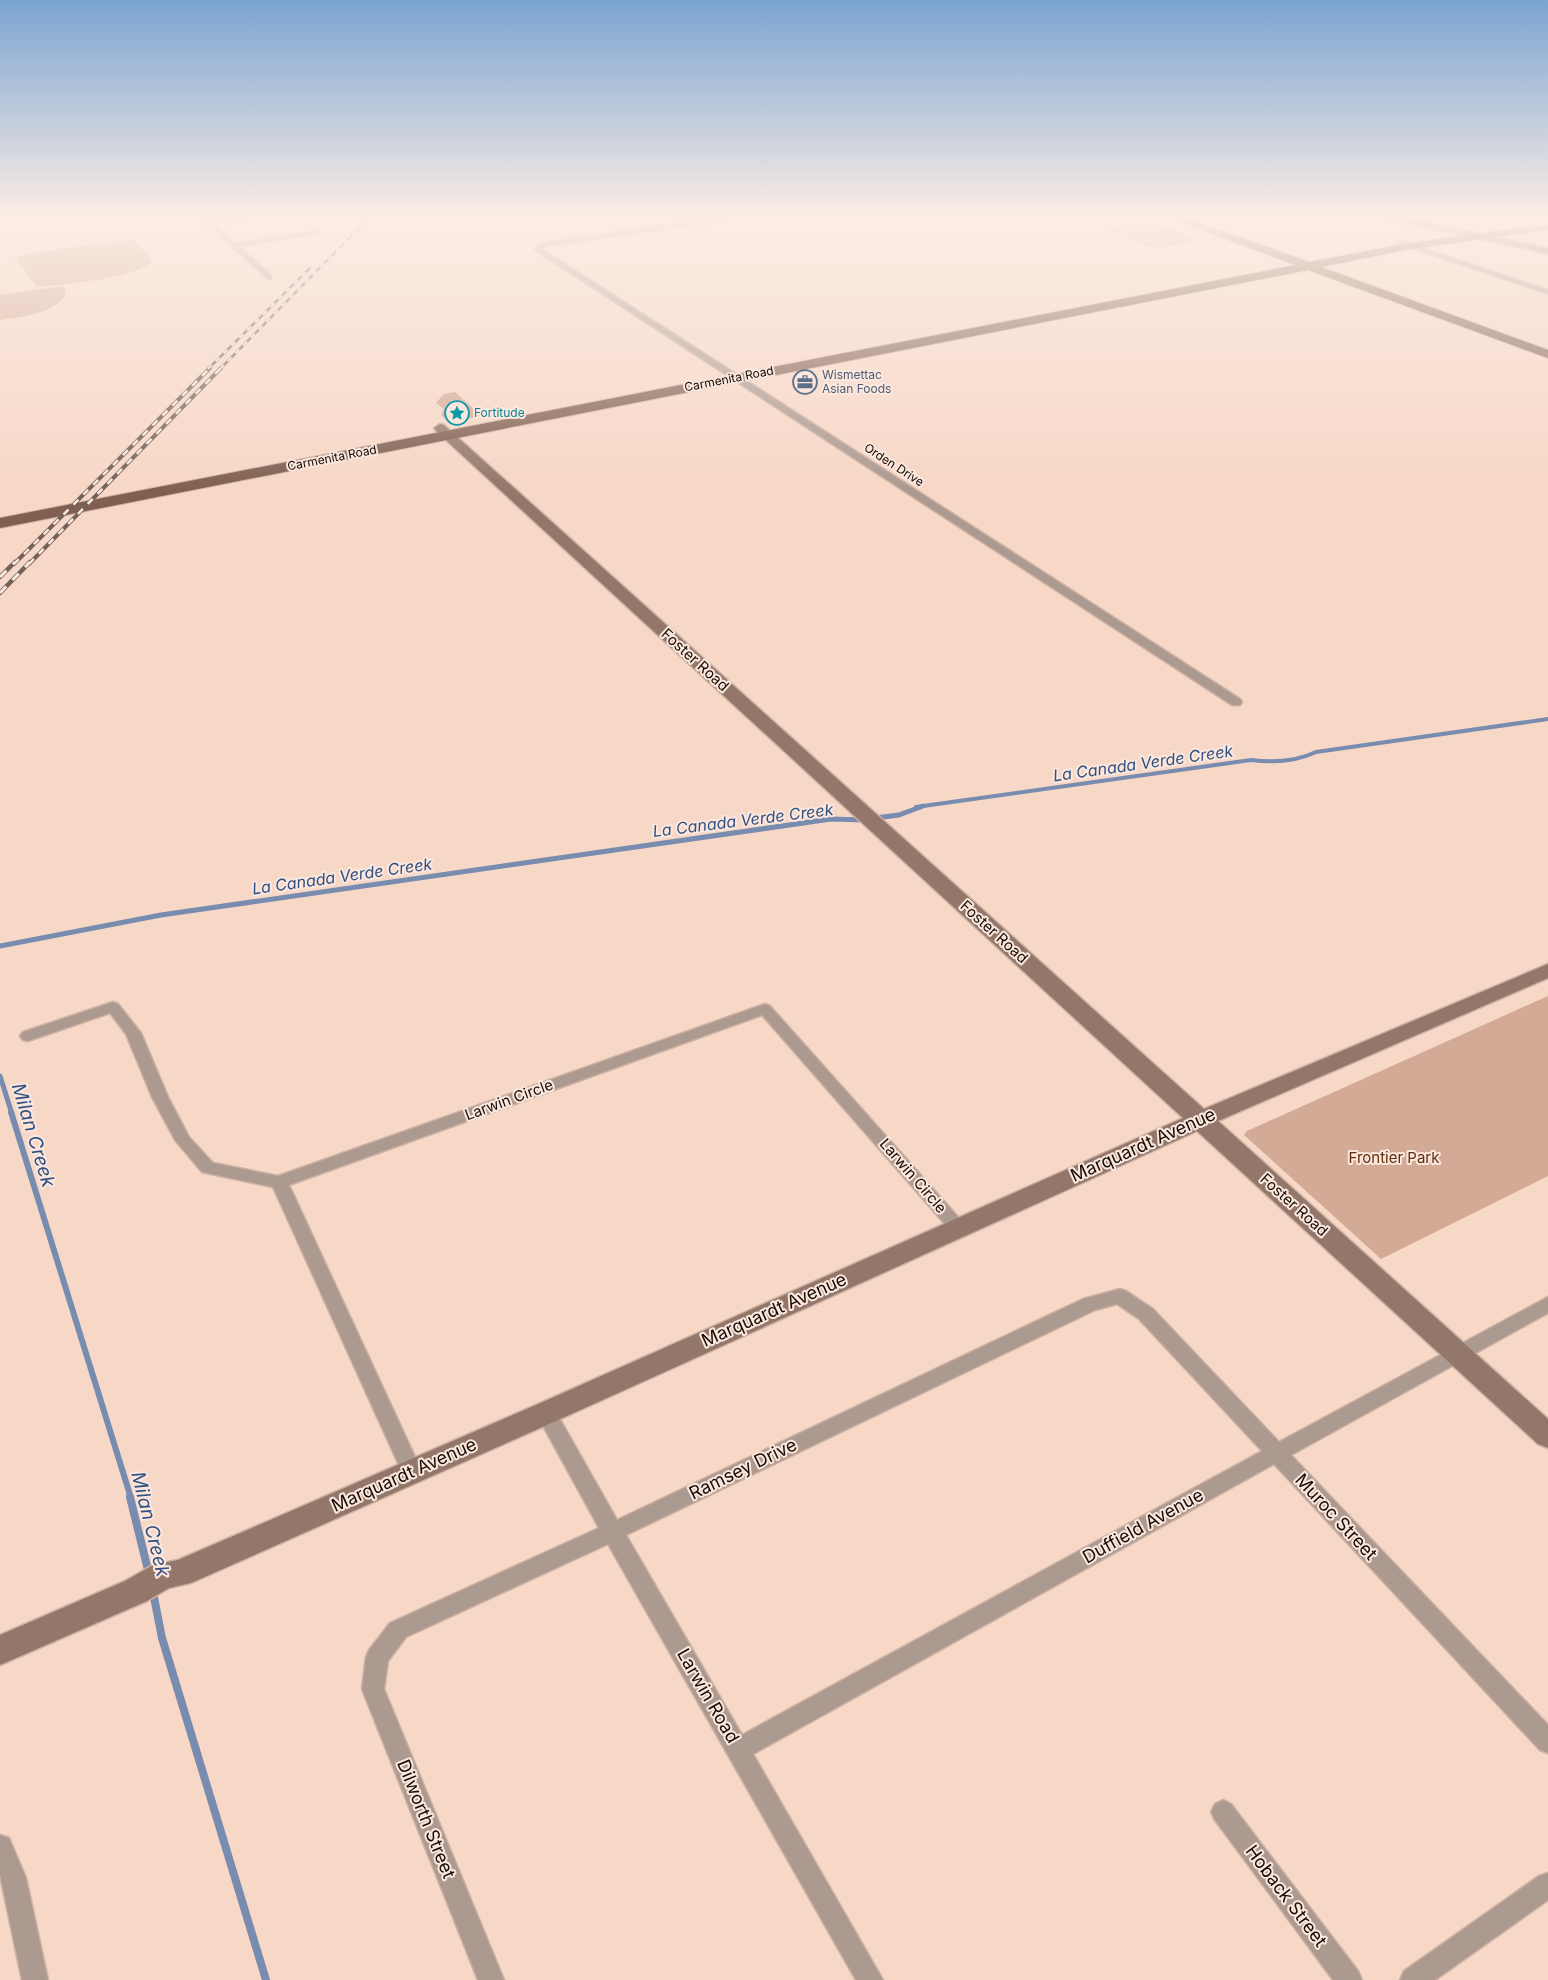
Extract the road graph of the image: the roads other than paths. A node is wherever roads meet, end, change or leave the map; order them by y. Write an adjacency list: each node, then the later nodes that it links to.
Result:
1 (626, 306): 7 (street, Orden Drive)
2 (1087, 306): 7 (main road, Carmenita Road)
3 (1424, 306): 6 (main road)
4 (1433, 306): 5 (main road)
5 (1548, 347)
6 (1548, 354)
7 (732, 375): 8 (main road, Carmenita Road); 11 (street, Orden Drive)
8 (444, 432): 9 (main road, Carmenita Road); 10 (main road, Carmenita Road); 14 (street, Foster Road)
9 (0, 513)
10 (0, 522)
11 (1236, 702)
12 (1548, 970): 14 (street, Marquardt Avenue)
13 (28, 1036): 15 (street)
14 (1200, 1120): 16 (street, Marquardt Avenue); 19 (street, Foster Road)
15 (280, 1182): 16 (street, Larwin Circle); 23 (street)
16 (958, 1227): 20 (street, Marquardt Avenue)
17 (1120, 1296): 22 (street, Muroc Street); 24 (street, Ramsey Drive)
18 (1548, 1304): 19 (street, Duffield Avenue)
19 (1457, 1354): 21 (street, Foster Road); 22 (street, Duffield Avenue)
20 (546, 1413): 23 (street, Marquardt Avenue); 24 (street, Larwin Road)
21 (1548, 1436)
22 (1276, 1453): 27 (street, Muroc Street); 28 (street, Duffield Avenue)
23 (412, 1472): 25 (street, Marquardt Avenue)
24 (612, 1532): 26 (street, Ramsey Drive); 28 (street, Larwin Road)
25 (0, 1650)
26 (377, 1657): 33 (street, Dilworth Street)
27 (1548, 1742)
28 (739, 1748): 34 (street, Larwin Road)
29 (1223, 1812): 35 (street, Hoback Street)
30 (0, 1847): 32 (street)
31 (1548, 1885): 36 (street)
32 (35, 1980)
33 (491, 1980)
34 (870, 1980)
35 (1349, 1980)
36 (1413, 1980)

